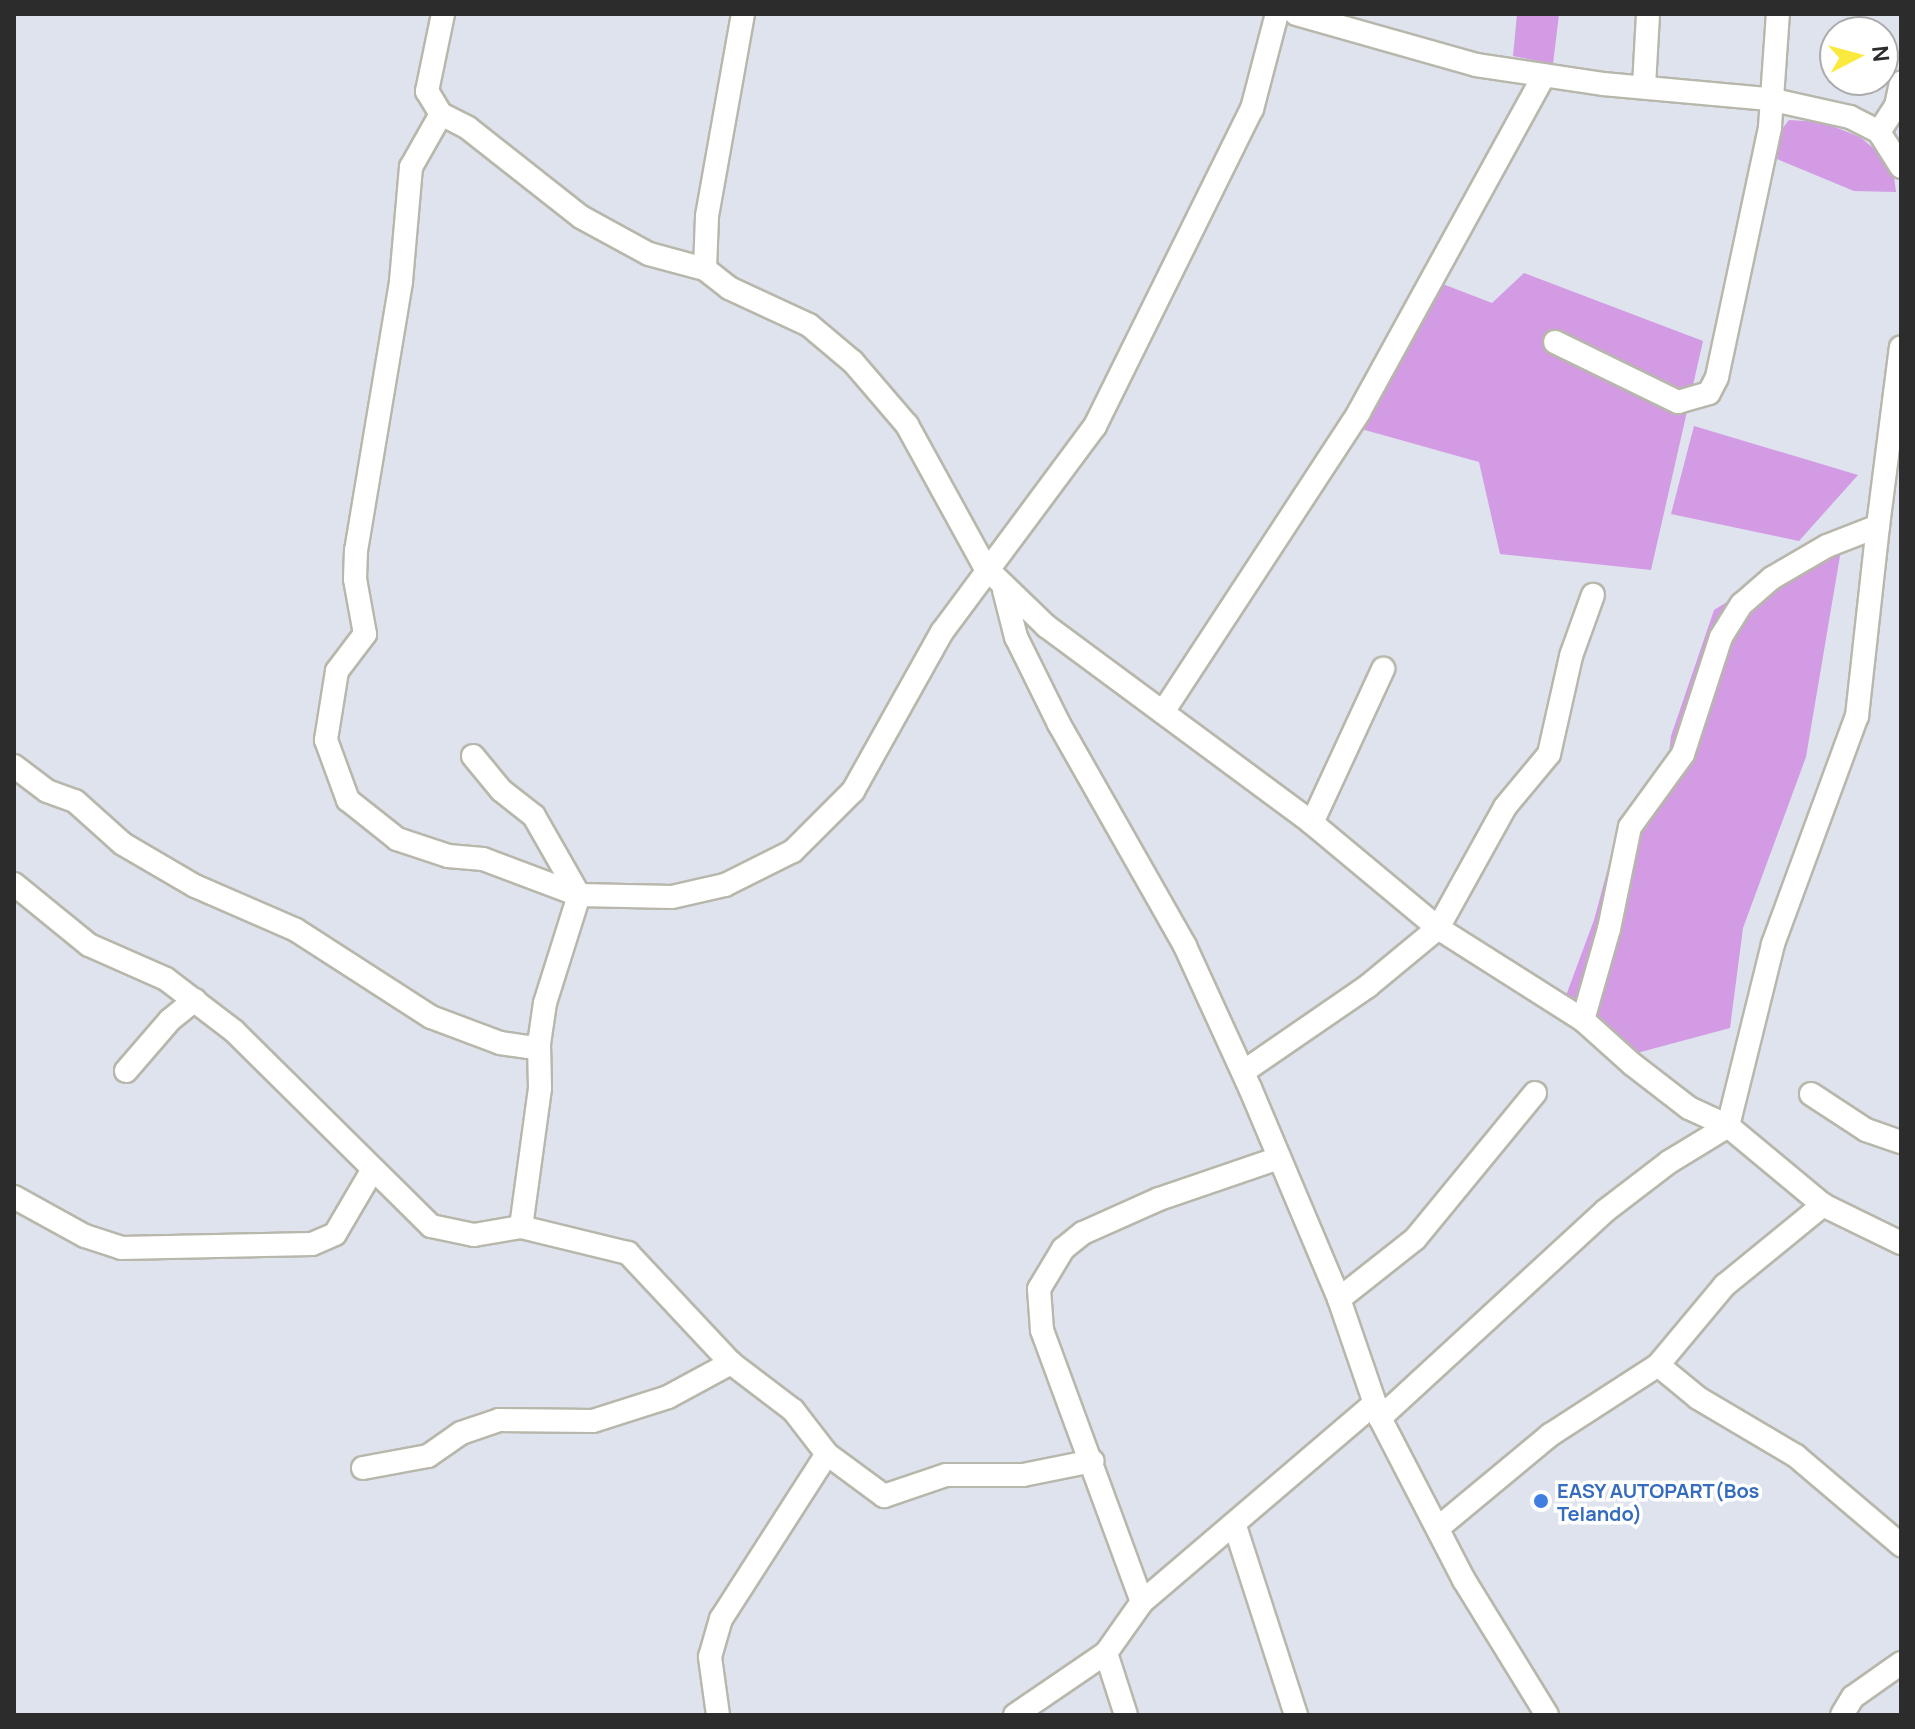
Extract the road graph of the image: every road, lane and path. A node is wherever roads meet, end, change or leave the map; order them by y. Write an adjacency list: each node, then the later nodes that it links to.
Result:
1 (443, 14): 11 (street)
2 (743, 14): 14 (street)
3 (1277, 14): 18 (street)
4 (1296, 14): 7 (street)
5 (1648, 14): 9 (street)
6 (1778, 14): 10 (street)
7 (1544, 76): 9 (street); 22 (street)
8 (1901, 83): 12 (street)
9 (1644, 86): 10 (street)
10 (1769, 99): 12 (street); 15 (street)
11 (441, 114): 14 (street); 27 (street)
12 (1879, 132): 13 (street)
13 (1901, 167)
14 (705, 269): 18 (street)
15 (1555, 342)
16 (1901, 347): 17 (street)
17 (1878, 526): 30 (street); 36 (street)
18 (985, 567): 19 (street); 27 (street)
19 (1004, 590): 22 (street); 33 (street)
20 (1593, 595): 28 (street)
21 (1383, 669): 25 (street)
22 (1163, 712): 25 (street)
23 (473, 756): 27 (street)
24 (14, 766): 31 (street)
25 (1312, 823): 28 (street)
26 (14, 884): 29 (street)
27 (579, 895): 31 (street)
28 (1438, 928): 30 (street); 33 (street)
29 (195, 1000): 32 (street); 39 (street)
30 (1583, 1020): 36 (street)
31 (539, 1044): 42 (street)
32 (126, 1071)
33 (1243, 1072): 38 (street)
34 (1535, 1093): 44 (street)
35 (1811, 1094): 37 (street)
36 (1728, 1126): 41 (street); 47 (street)
37 (1901, 1142)
38 (1279, 1158): 44 (street); 49 (street)
39 (372, 1171): 40 (street); 42 (street)
40 (14, 1197)
41 (1823, 1205): 43 (street); 46 (street)
42 (521, 1227): 45 (street)
43 (1901, 1243)
44 (1339, 1299): 47 (street)
45 (731, 1363): 48 (street); 50 (street)
46 (1658, 1365): 52 (street); 53 (street)
47 (1377, 1410): 51 (street); 52 (street)
48 (827, 1454): 49 (street); 58 (street)
49 (1093, 1461): 54 (street)
50 (363, 1468)
51 (1235, 1526): 54 (street); 61 (street)
52 (1438, 1528): 57 (street)
53 (1901, 1545)
54 (1142, 1602): 55 (street)
55 (1106, 1653): 59 (street); 60 (street)
56 (1901, 1663): 62 (street)
57 (1539, 1712)
58 (718, 1715)
59 (1015, 1715)
60 (1126, 1715)
61 (1296, 1715)
62 (1842, 1715)

